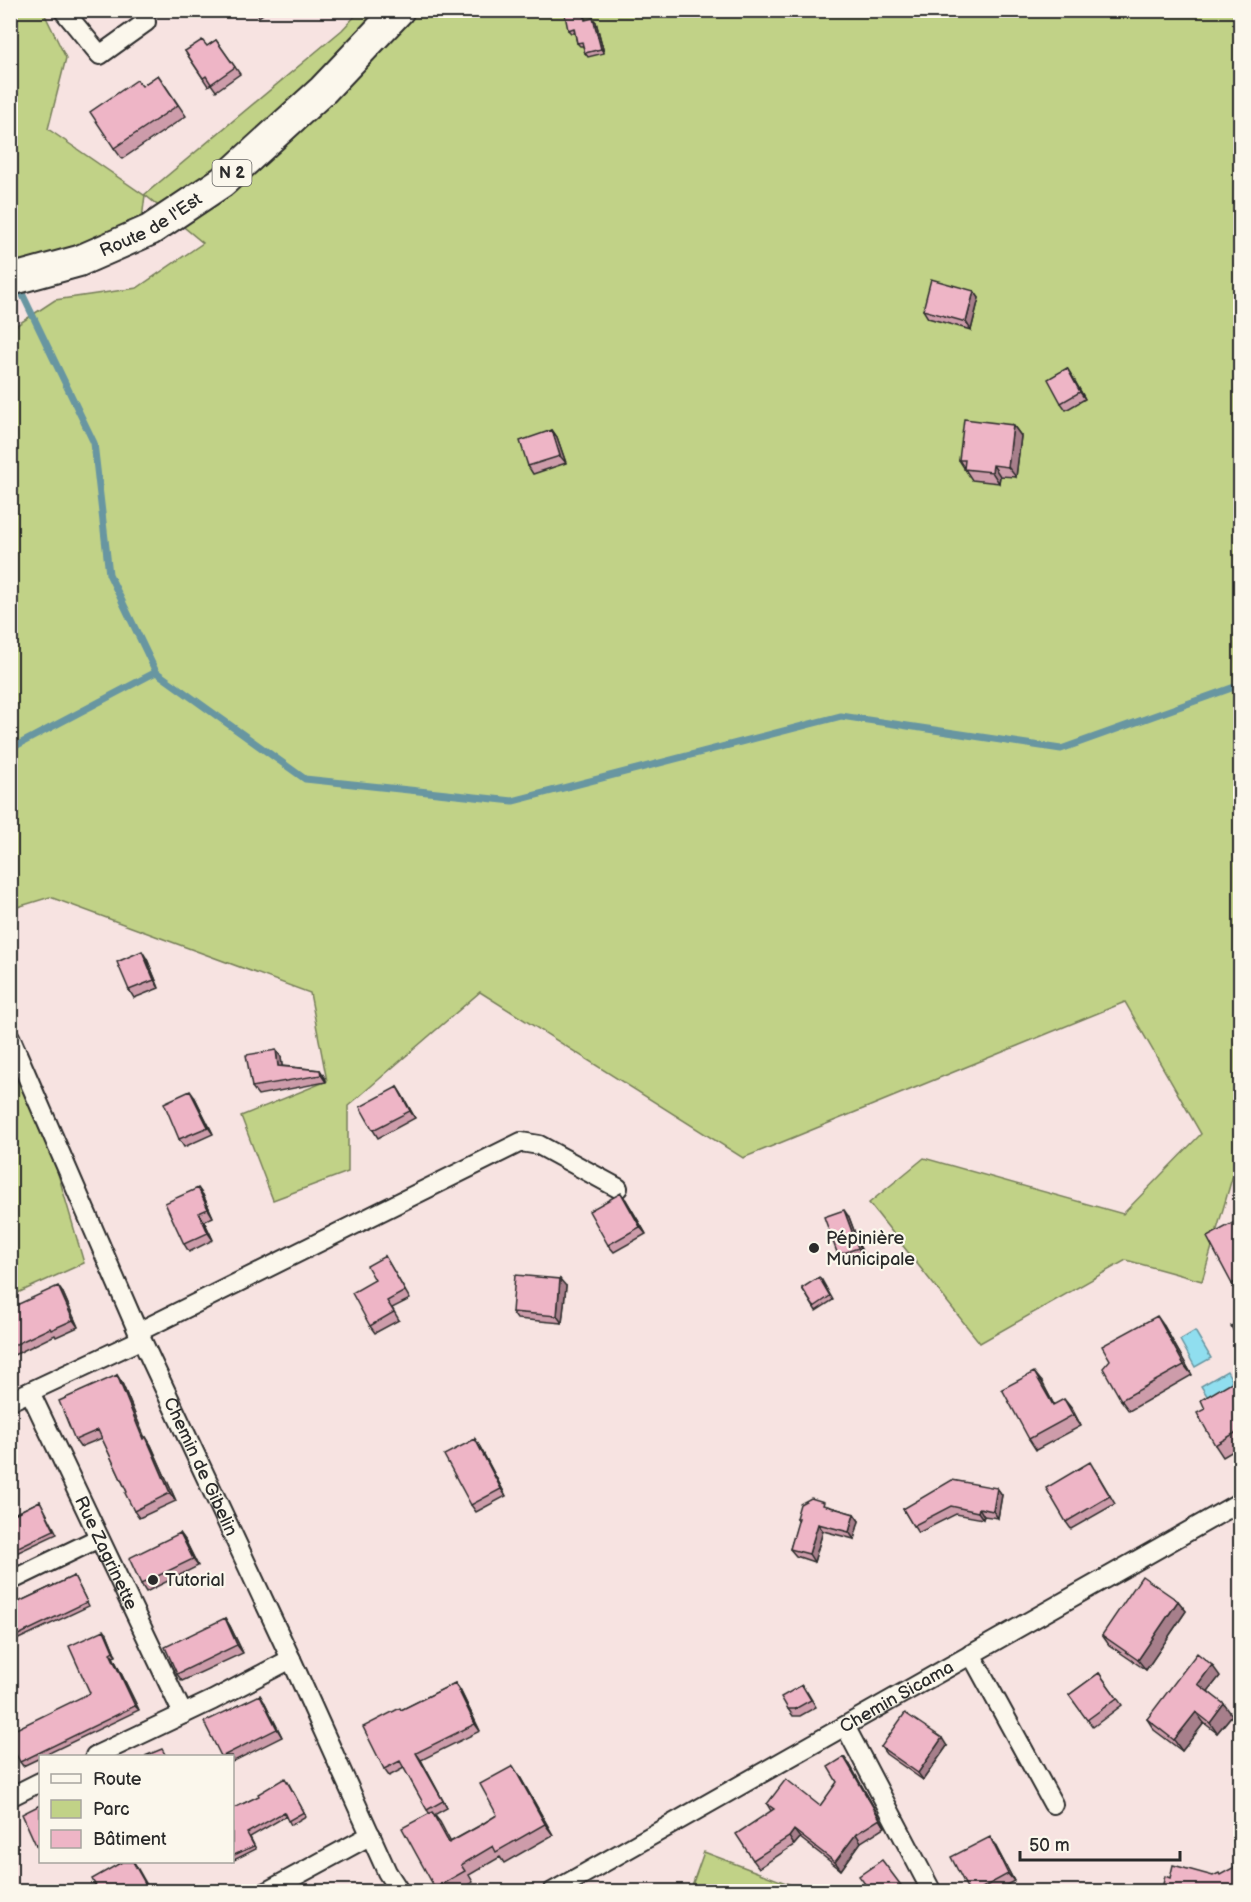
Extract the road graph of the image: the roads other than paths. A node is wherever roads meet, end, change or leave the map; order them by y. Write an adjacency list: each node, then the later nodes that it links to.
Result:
1 (63, 10): 3 (street)
2 (399, 10): 4 (main road, Route de l'Est / N 2)
3 (146, 22)
4 (18, 277)
5 (10, 1037): 7 (street, Chemin de Gibelin)
6 (618, 1188): 7 (street)
7 (140, 1336): 8 (street); 14 (street, Chemin de Gibelin)
8 (30, 1392): 9 (street); 11 (street, Rue Zagrinette)
9 (10, 1401)
10 (1240, 1502): 13 (street, Chemin Sicama)
11 (99, 1538): 12 (street); 15 (street, Rue Zagrinette)
12 (10, 1581)
13 (971, 1654): 16 (street, Chemin Sicama); 20 (street)
14 (291, 1659): 15 (street); 21 (street, Chemin de Gibelin)
15 (183, 1714): 17 (street)
16 (845, 1726): 24 (street, Chemin Sicama); 25 (street)
17 (97, 1755)
18 (39, 1782): 19 (street)
19 (10, 1797)
20 (1053, 1804)
21 (371, 1835): 22 (street); 23 (street, Chemin de Gibelin)
22 (266, 1892)
23 (400, 1892)
24 (552, 1892)
25 (932, 1892)

